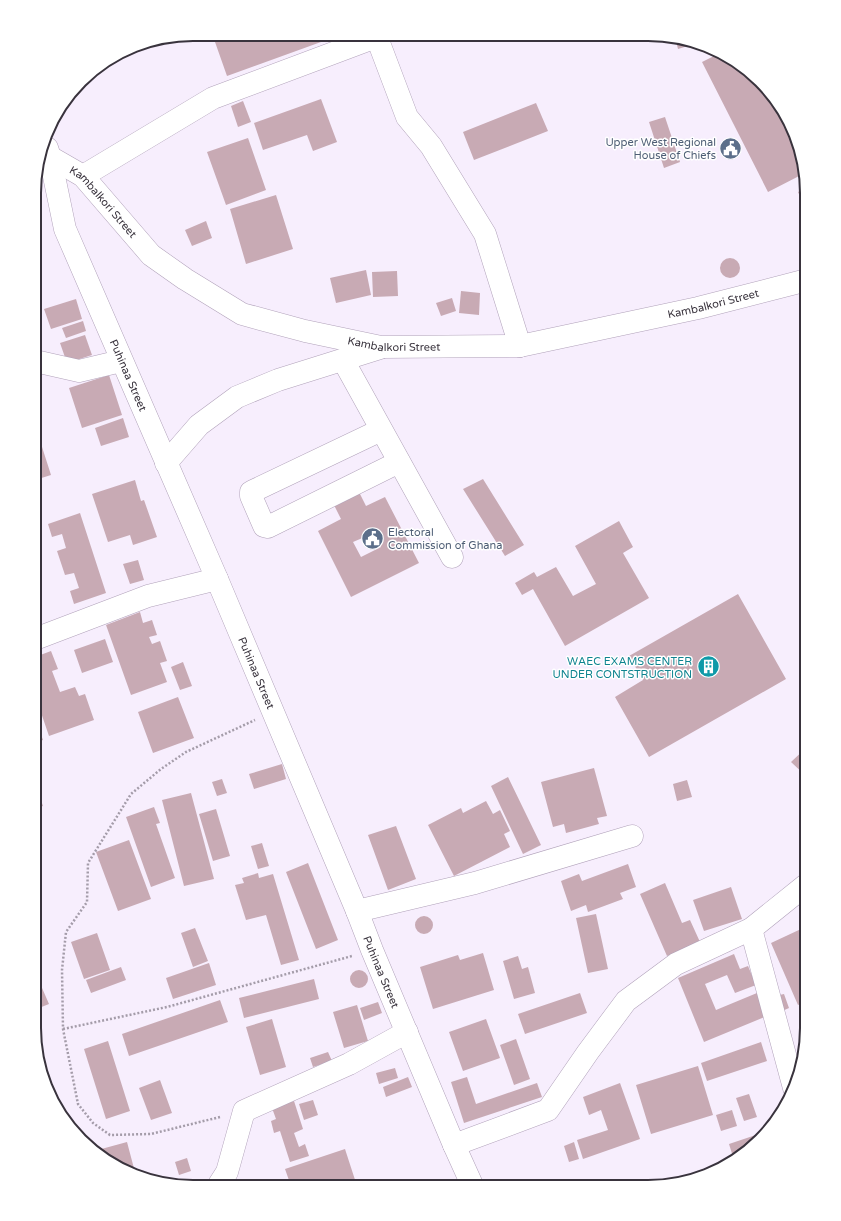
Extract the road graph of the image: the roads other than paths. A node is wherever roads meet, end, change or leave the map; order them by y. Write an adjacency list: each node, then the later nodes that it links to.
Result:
1 (363, 41): 4 (street)
2 (378, 41): 6 (street)
3 (47, 150): 4 (street, Kambalkori Street); 9 (street, Puhinaa Street)
4 (83, 176): 7 (street, Kambalkori Street)
5 (800, 282): 6 (street, Kambalkori Street)
6 (520, 346): 7 (street, Kambalkori Street)
7 (381, 347): 8 (street)
8 (343, 360): 11 (street); 13 (street)
9 (122, 361): 10 (street); 13 (street, Puhinaa Street)
10 (41, 362)
11 (381, 430): 12 (street); 12 (street)
12 (399, 462): 14 (street)
13 (166, 463): 15 (street, Puhinaa Street)
14 (452, 557)
15 (217, 578): 16 (street); 19 (street, Puhinaa Street)
16 (41, 636)
17 (632, 836): 19 (street)
18 (800, 890): 20 (street)
19 (357, 911): 21 (street, Puhinaa Street)
20 (751, 929): 22 (street); 23 (street)
21 (407, 1032): 23 (street, Puhinaa Street); 24 (street)
22 (791, 1078)
23 (454, 1145): 25 (street, Puhinaa Street)
24 (222, 1180)
25 (470, 1180)

